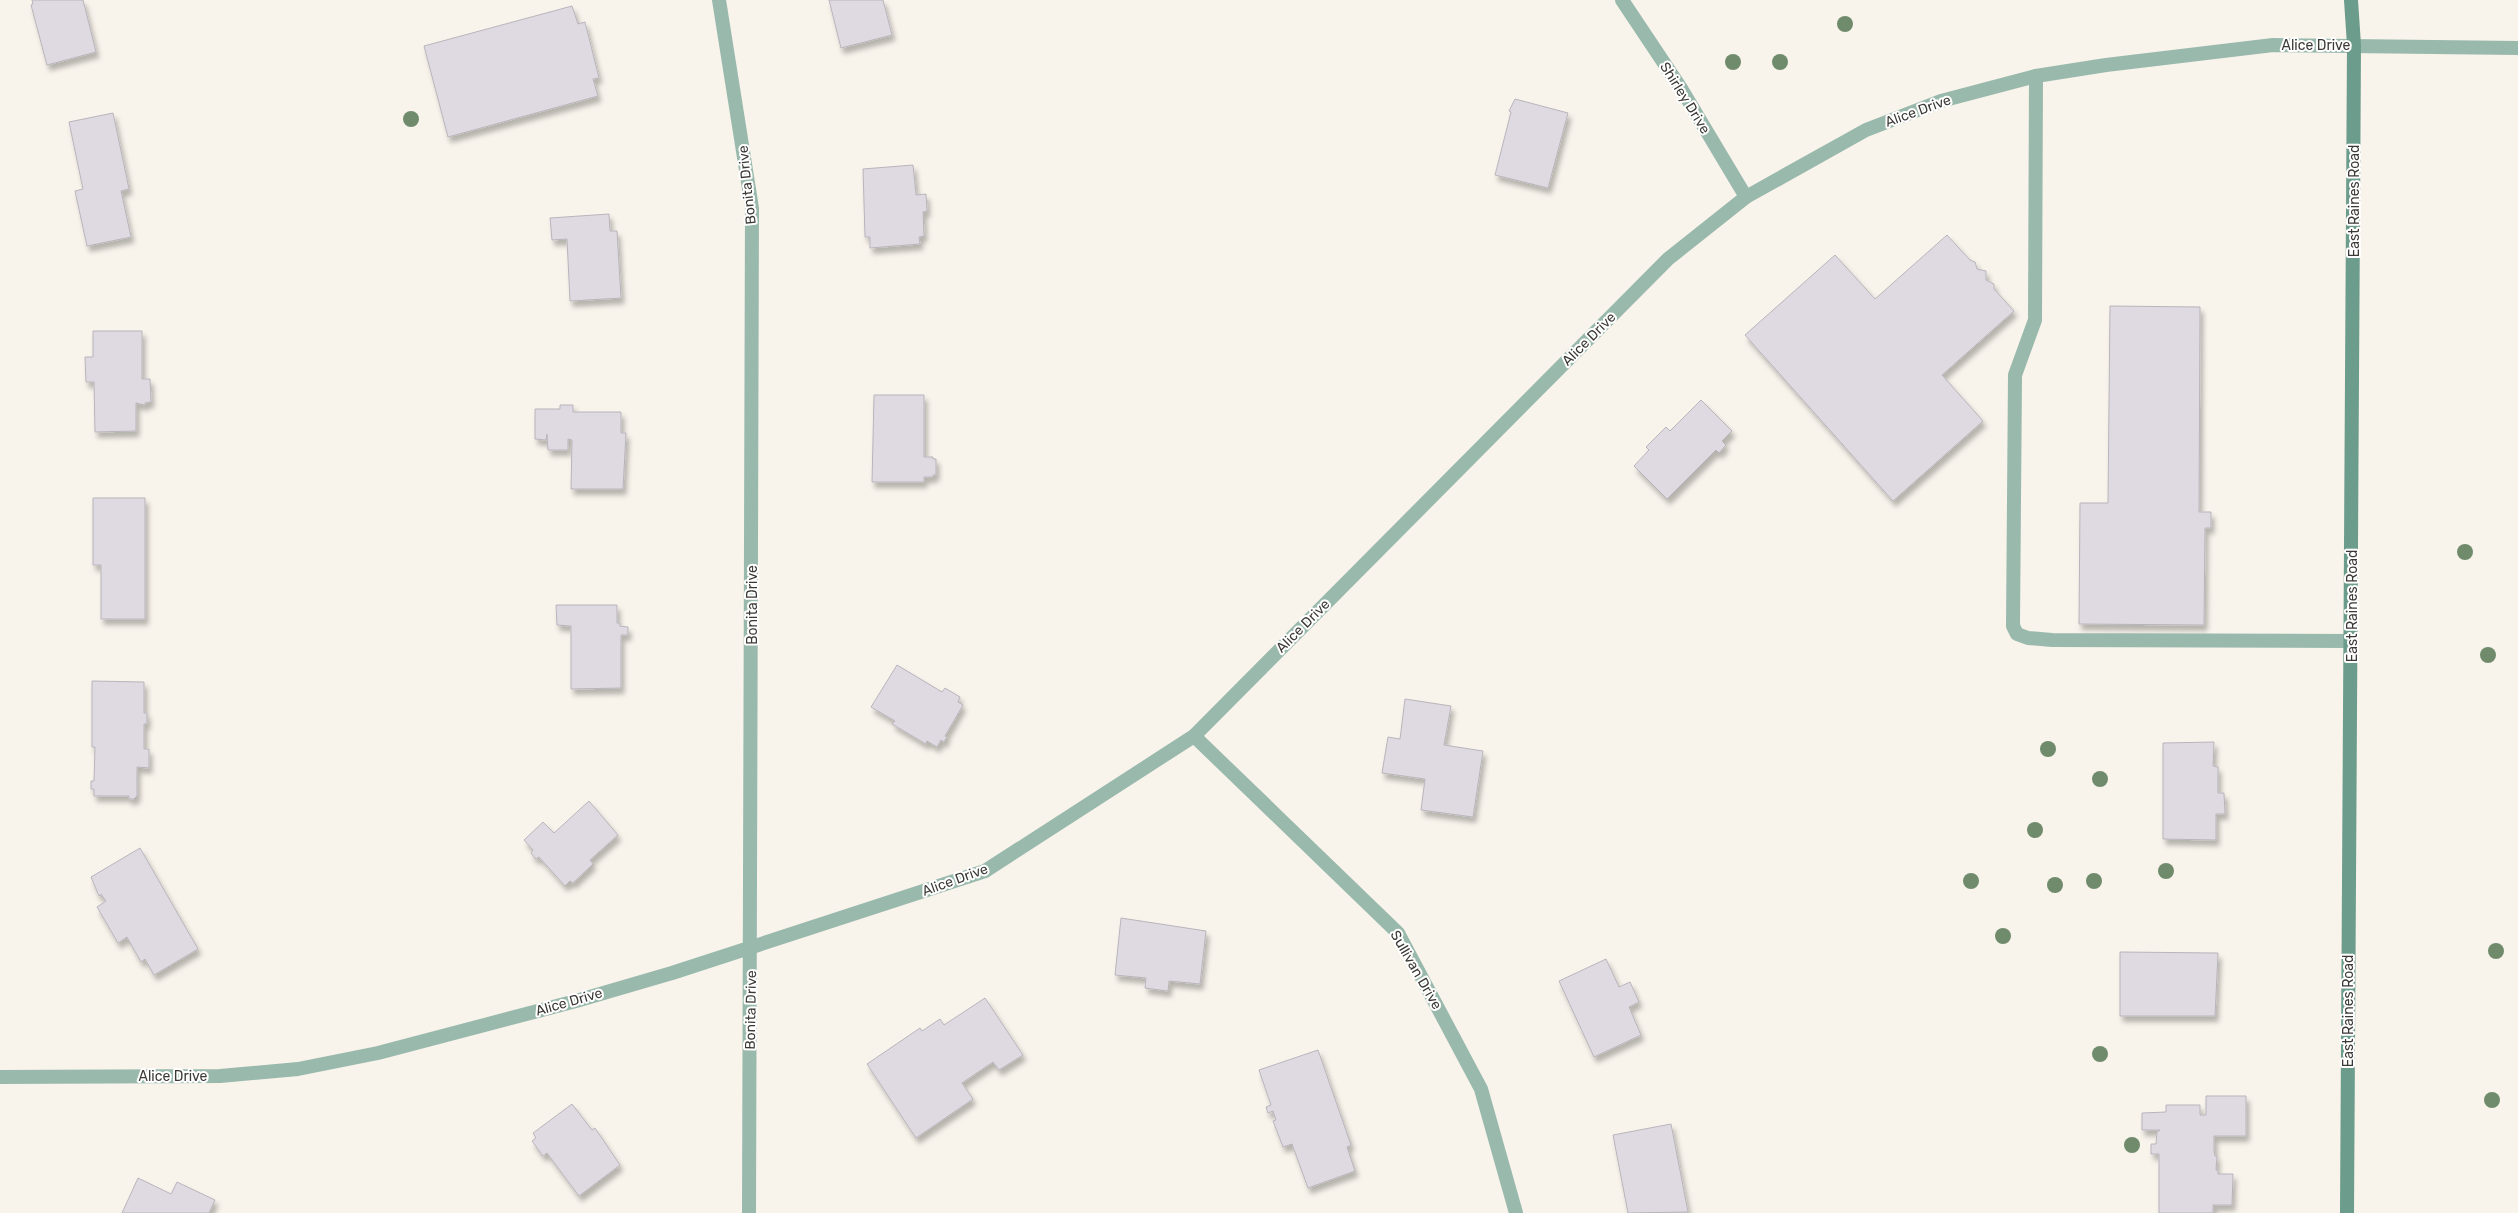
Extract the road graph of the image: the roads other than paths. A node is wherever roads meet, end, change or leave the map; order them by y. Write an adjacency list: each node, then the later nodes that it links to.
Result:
1 (719, 0): 10 (street, Bonita Drive)
2 (1622, 0): 7 (street, Shirley Drive)
3 (2351, 0): 4 (main road, East Raines Road)
4 (2354, 46): 5 (street, Alice Drive); 6 (street, Alice Drive); 8 (main road, East Raines Road)
5 (2518, 48)
6 (2036, 76): 7 (street, Alice Drive); 8 (street)
7 (1746, 197): 9 (street, Alice Drive)
8 (2351, 641): 14 (main road, East Raines Road)
9 (1194, 736): 10 (street, Alice Drive); 13 (street, Sullivan Drive)
10 (752, 947): 11 (street, Alice Drive); 12 (street, Bonita Drive)
11 (0, 1077)
12 (749, 1213)
13 (1516, 1213)
14 (2347, 1213)

